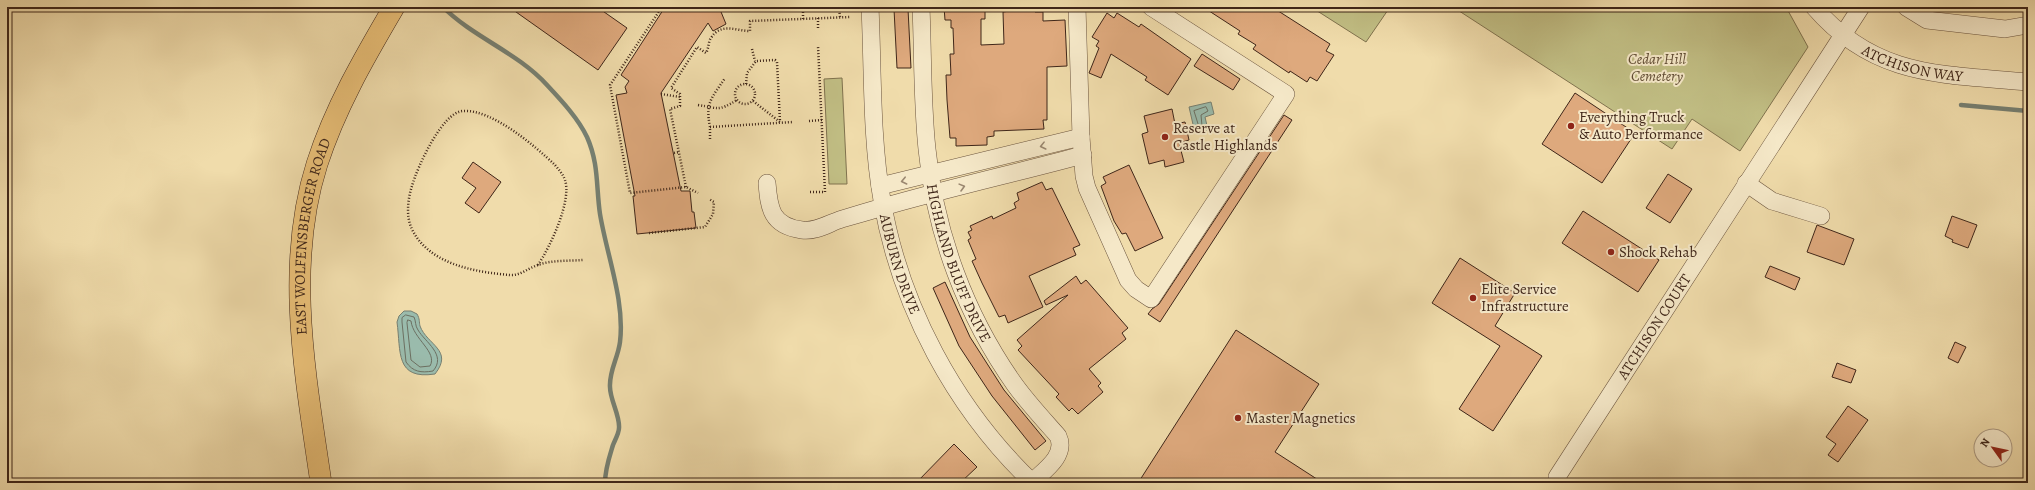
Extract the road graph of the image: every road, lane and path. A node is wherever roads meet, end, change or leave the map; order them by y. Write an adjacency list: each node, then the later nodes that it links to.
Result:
1 (394, 7): 57 (main road, EAST WOLFENSBERGER ROAD)
2 (662, 7): 45 (path)
3 (840, 7): 13 (path)
4 (870, 7): 44 (street, AUBURN DRIVE)
5 (921, 7): 41 (street, HIGHLAND BLUFF DRIVE)
6 (1077, 7): 36 (street)
7 (1151, 7): 40 (street)
8 (1814, 7): 18 (street, ATCHISON WAY)
9 (1861, 7): 18 (street, ATCHISON COURT)
10 (1906, 7): 16 (street)
11 (803, 10): 14 (path)
12 (851, 16): 13 (path)
13 (840, 17): 15 (path)
14 (803, 18): 15 (path); 26 (path)
15 (818, 18): 17 (path)
16 (2028, 25)
17 (818, 30)
18 (1842, 35): 23 (street, ATCHISON WAY); 43 (street, ATCHISON COURT)
19 (818, 46): 31 (path)
20 (752, 49): 21 (path)
21 (755, 62): 24 (path); 33 (path)
22 (725, 78): 30 (path)
23 (2028, 82)
24 (746, 84): 27 (path); 28 (path)
25 (661, 94): 26 (path)
26 (680, 97): 38 (path)
27 (737, 100): 28 (path); 30 (path)
28 (753, 100): 33 (path)
29 (698, 105): 30 (path)
30 (708, 106): 35 (path)
31 (822, 120): 32 (path); 47 (path)
32 (809, 121)
33 (780, 122): 34 (path); 35 (path)
34 (793, 122)
35 (710, 127): 37 (path)
36 (1081, 137): 40 (street); 41 (street, one-way to 41)
37 (710, 139)
38 (679, 152): 39 (path); 45 (path)
39 (674, 153)
40 (1082, 156): 48 (street, one-way to 40)
41 (930, 174): 44 (street, one-way to 44); 48 (street, HIGHLAND BLUFF DRIVE)
42 (767, 183): 50 (street)
43 (1746, 183): 51 (street); 55 (street, ATCHISON COURT)
44 (880, 186): 50 (street, AUBURN DRIVE)
45 (686, 187): 46 (path)
46 (698, 192)
47 (810, 192)
48 (933, 194): 50 (street); 56 (street, HIGHLAND BLUFF DRIVE)
49 (709, 199): 52 (path)
50 (883, 207): 56 (street, AUBURN DRIVE)
51 (1821, 216)
52 (649, 233)
53 (583, 260): 54 (path)
54 (538, 265): 54 (path)
55 (1557, 477)
56 (1025, 480)
57 (321, 483)

